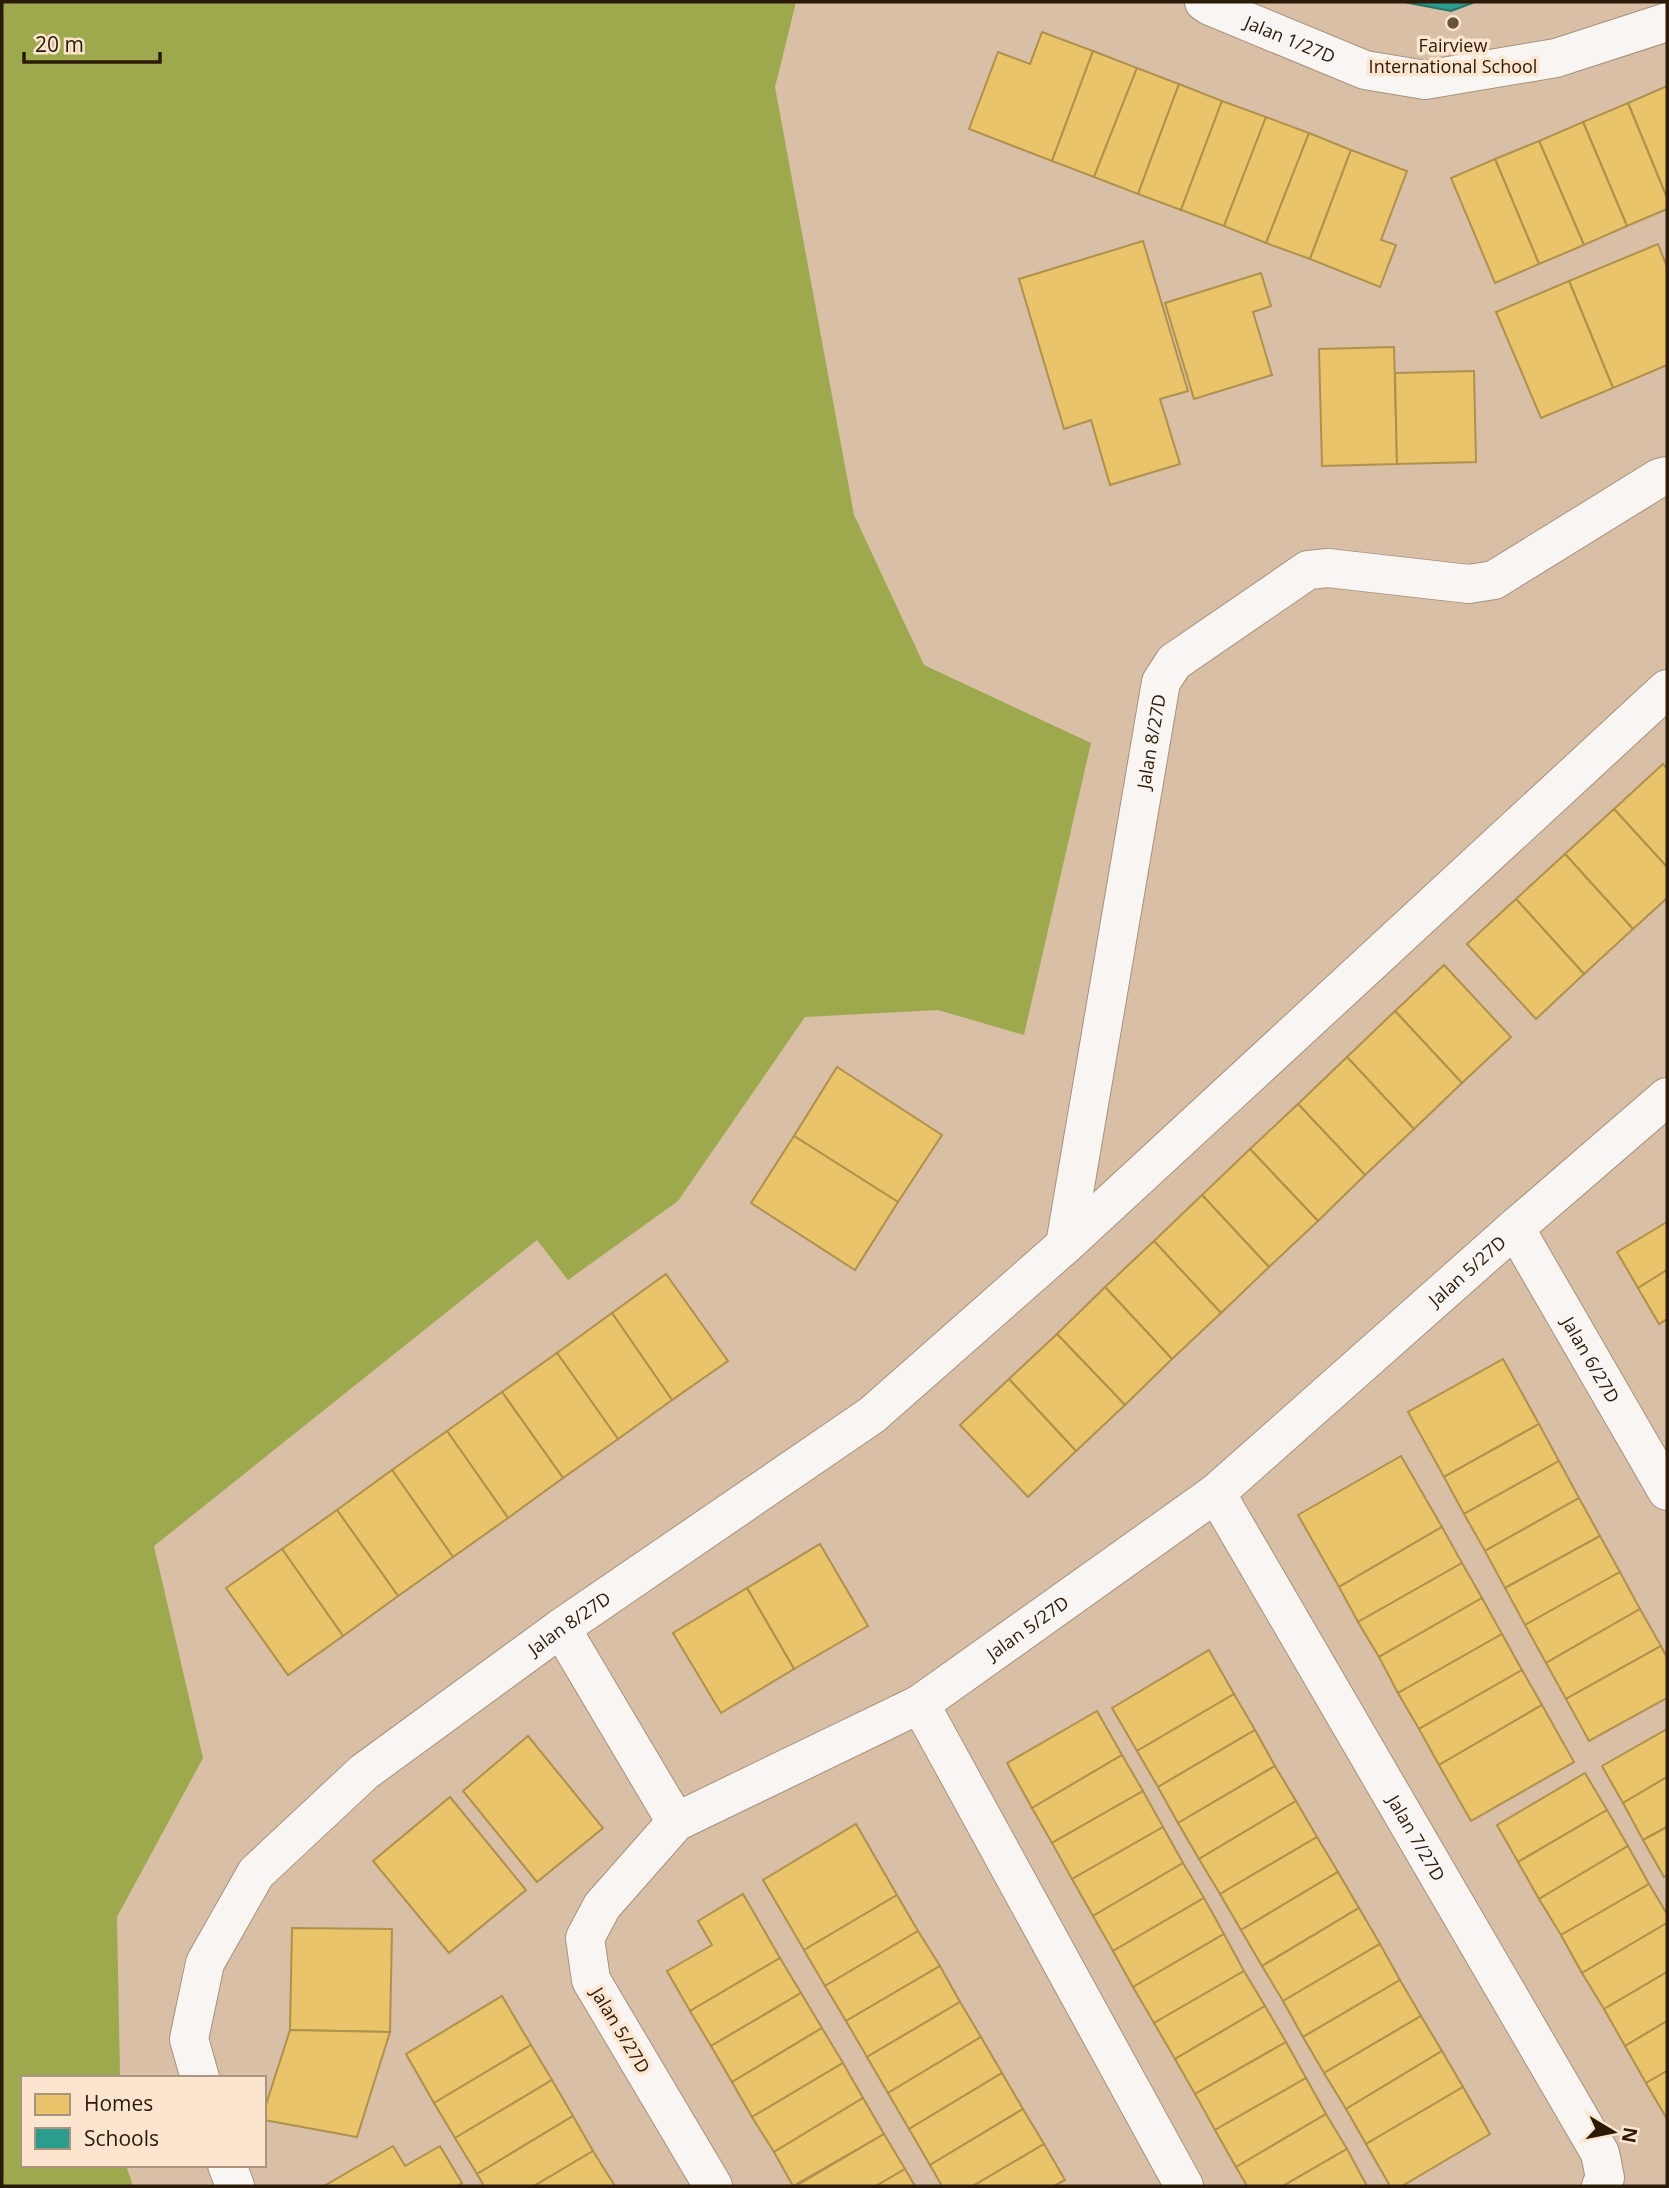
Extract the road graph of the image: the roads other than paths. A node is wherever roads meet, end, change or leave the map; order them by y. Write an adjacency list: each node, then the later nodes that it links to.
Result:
1 (1204, 2): 2 (street, Jalan 1/27D)
2 (1667, 22)
3 (1667, 476): 7 (street, Jalan 8/27D)
4 (1667, 689): 7 (street, Jalan 8/27D)
5 (1667, 1097): 6 (street, Jalan 5/27D)
6 (1515, 1228): 8 (street, Jalan 6/27D); 9 (street, Jalan 5/27D)
7 (1065, 1245): 10 (street, Jalan 8/27D)
8 (1667, 1491)
9 (1216, 1493): 11 (street, Jalan 5/27D); 18 (street, Jalan 7/27D)
10 (561, 1628): 12 (street); 13 (street, Jalan 8/27D)
11 (920, 1704): 12 (street, Jalan 5/27D); 17 (street)
12 (676, 1822): 16 (street, Jalan 5/27D)
13 (199, 2076)
14 (228, 2167): 15 (street)
15 (235, 2186)
16 (713, 2186)
17 (1184, 2186)
18 (1601, 2186)

